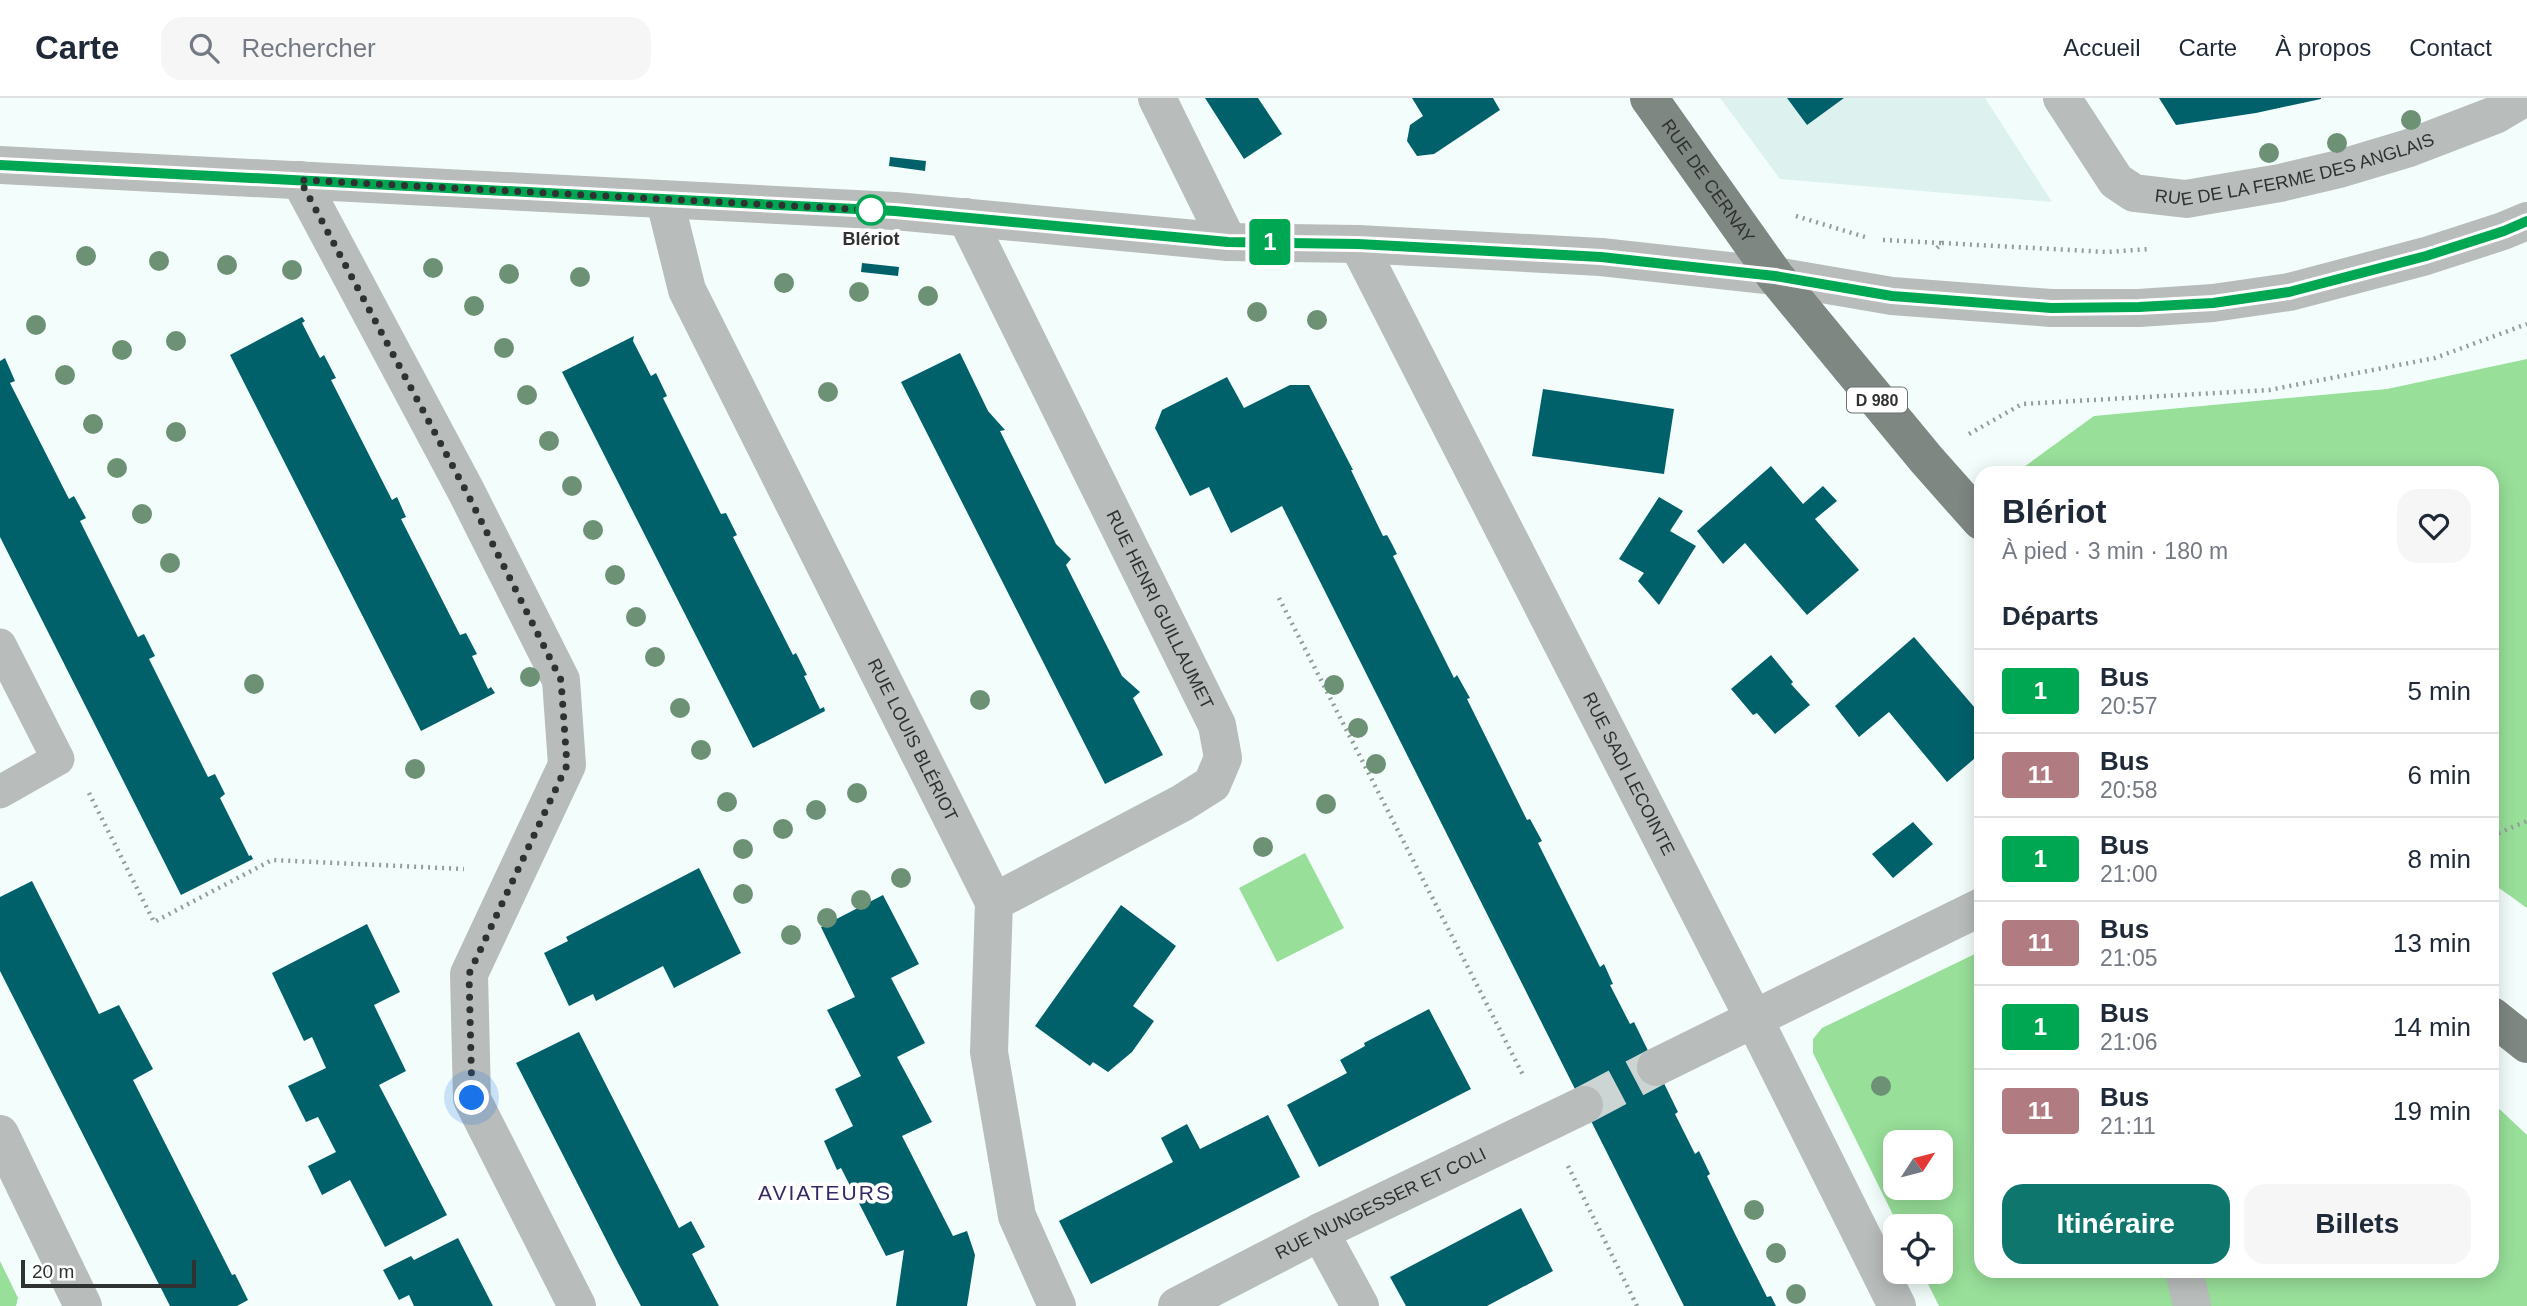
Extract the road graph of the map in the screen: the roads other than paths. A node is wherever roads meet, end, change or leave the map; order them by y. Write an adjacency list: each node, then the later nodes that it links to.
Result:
1 (1157, 98): 10 (street)
2 (1648, 98): 12 (main road, RUE DE CERNAY / D 980)
3 (2062, 98): 4 (street, RUE DE LA FERME DES ANGLAIS)
4 (2524, 98)
5 (0, 165): 6 (street)
6 (300, 180): 7 (street); 27 (street)
7 (665, 201): 8 (street); 16 (street, RUE LOUIS BLÉRIOT)
8 (966, 218): 10 (street); 16 (street, RUE HENRI GUILLAUMET)
9 (2527, 220): 12 (street)
10 (1228, 242): 11 (street)
11 (1358, 244): 12 (street); 18 (street, RUE SADI LECOINTE)
12 (1775, 276): 13 (main road, RUE DE CERNAY / D 980)
13 (1974, 514)
14 (0, 645): 15 (lane)
15 (0, 792)
16 (994, 902): 28 (street, RUE LOUIS BLÉRIOT)
17 (1974, 910): 18 (street)
18 (1754, 1019): 21 (street); 31 (street, RUE SADI LECOINTE)
19 (2499, 1022): 20 (main road)
20 (2527, 1044)
21 (1657, 1067)
22 (1584, 1105): 24 (street, RUE NUNGESSER ET COLI)
23 (0, 1134): 26 (street)
24 (1320, 1232): 29 (street, RUE NUNGESSER ET COLI); 30 (street)
25 (2185, 1278): 32 (street)
26 (83, 1306)
27 (577, 1306)
28 (1057, 1306)
29 (1177, 1306)
30 (1360, 1306)
31 (1898, 1306)
32 (2192, 1306)

